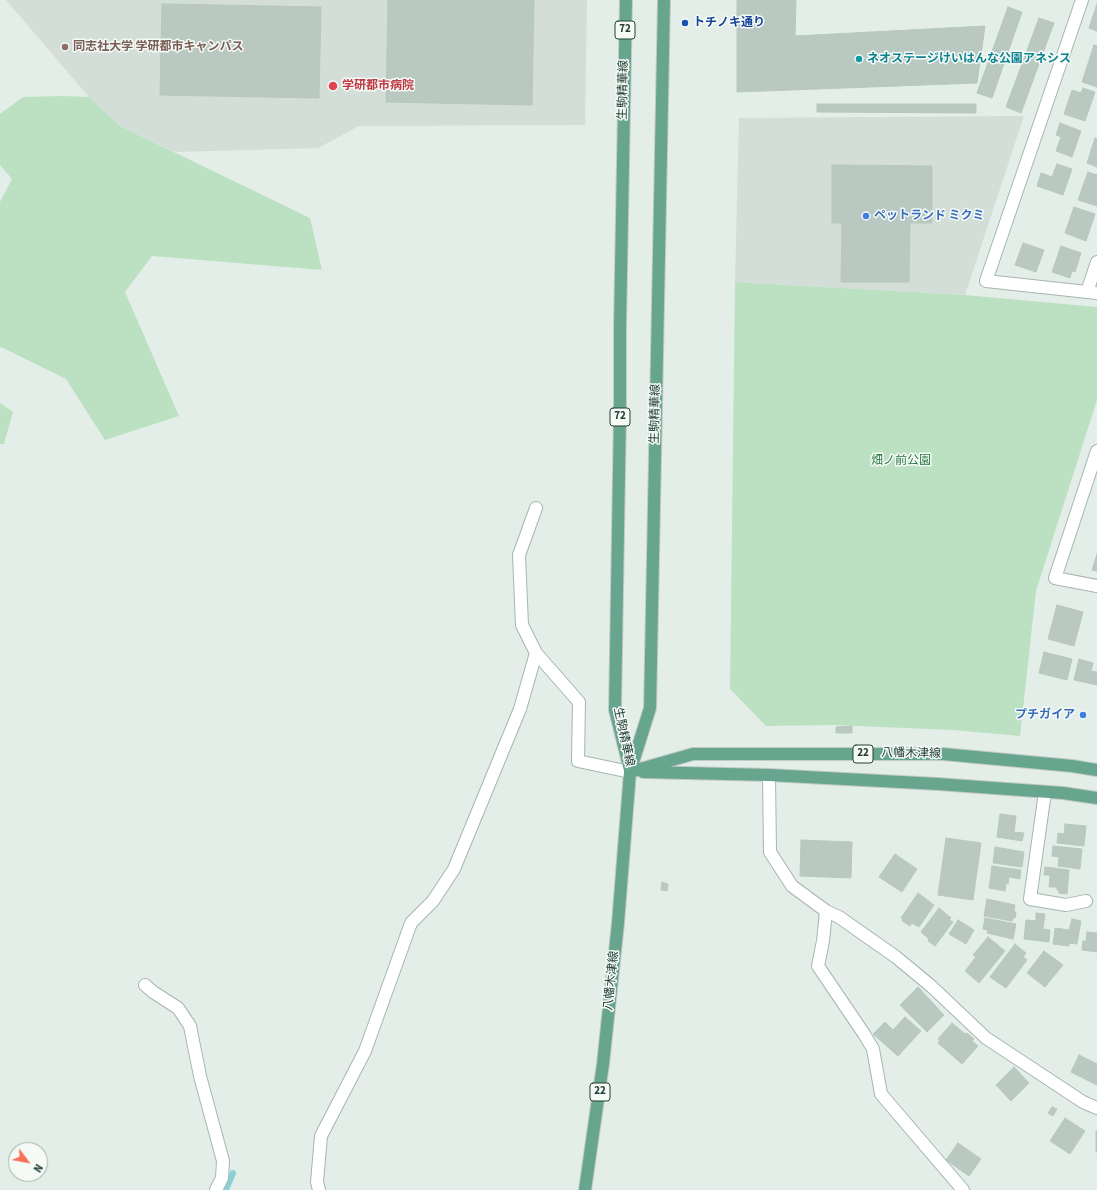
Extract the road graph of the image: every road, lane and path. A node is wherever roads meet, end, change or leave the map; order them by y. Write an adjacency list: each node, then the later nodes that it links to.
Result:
1 (626, 0): 11 (main road, 生駒精華線 / 72)
2 (664, 0): 11 (main road, 生駒精華線)
3 (1082, 0): 5 (street)
4 (1097, 262): 5 (street)
5 (1092, 292)
6 (1097, 451): 8 (street)
7 (536, 508): 9 (street)
8 (1097, 586)
9 (536, 652): 11 (street); 20 (street)
10 (1097, 770): 11 (main road, 八幡木津線 / 22)
11 (630, 772): 12 (main road, 22); 21 (main road, 八幡木津線 / 22)
12 (769, 775): 13 (main road, 22); 16 (street)
13 (1045, 792): 14 (main road, 22); 15 (street)
14 (1097, 798)
15 (1086, 901)
16 (826, 911): 18 (street); 22 (street)
17 (145, 985): 19 (street)
18 (1097, 1108)
19 (216, 1190)
20 (319, 1190)
21 (585, 1190)
22 (963, 1190)

